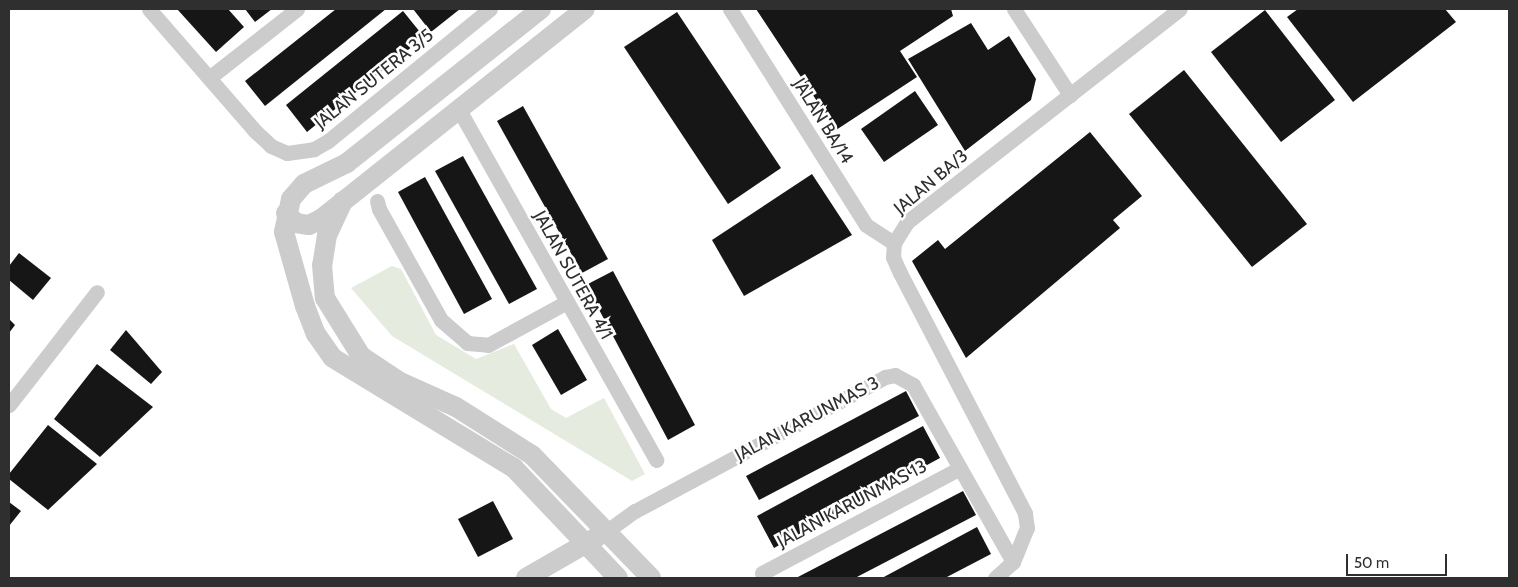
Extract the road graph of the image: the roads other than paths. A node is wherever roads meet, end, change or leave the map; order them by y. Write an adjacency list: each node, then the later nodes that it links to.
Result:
1 (149, 9): 9 (street)
2 (297, 9): 9 (street)
3 (490, 9): 9 (street, JALAN SUTERA 3/5)
4 (541, 9): 14 (street)
5 (585, 9): 11 (street)
6 (730, 9): 15 (street, JALAN BA/14)
7 (1014, 9): 10 (street)
8 (1180, 9): 10 (street, JALAN BA/3)
9 (209, 78)
10 (1070, 95): 15 (street, JALAN BA/3)
11 (458, 108): 12 (street); 17 (street, JALAN SUTERA 4/1)
12 (343, 200): 14 (street); 18 (street)
13 (377, 200): 17 (street)
14 (286, 213): 19 (street)
15 (894, 244): 25 (street, JALAN BA/3)
16 (98, 292): 20 (street)
17 (567, 302): 21 (street, JALAN SUTERA 4/1)
18 (337, 322): 19 (street); 23 (street)
19 (333, 358): 24 (street)
20 (9, 405)
21 (656, 460)
22 (960, 468): 23 (street, JALAN KARUNMAS 3); 25 (street, JALAN KARUNMAS 3); 26 (street, JALAN KARUNMAS 13)
23 (607, 531): 24 (street, JALAN KARUNMAS 3); 29 (street)
24 (586, 543): 27 (street, JALAN KARUNMAS 3); 28 (street)
25 (1013, 562): 30 (street)
26 (762, 573)
27 (526, 578)
28 (618, 578)
29 (651, 578)
30 (995, 578)

